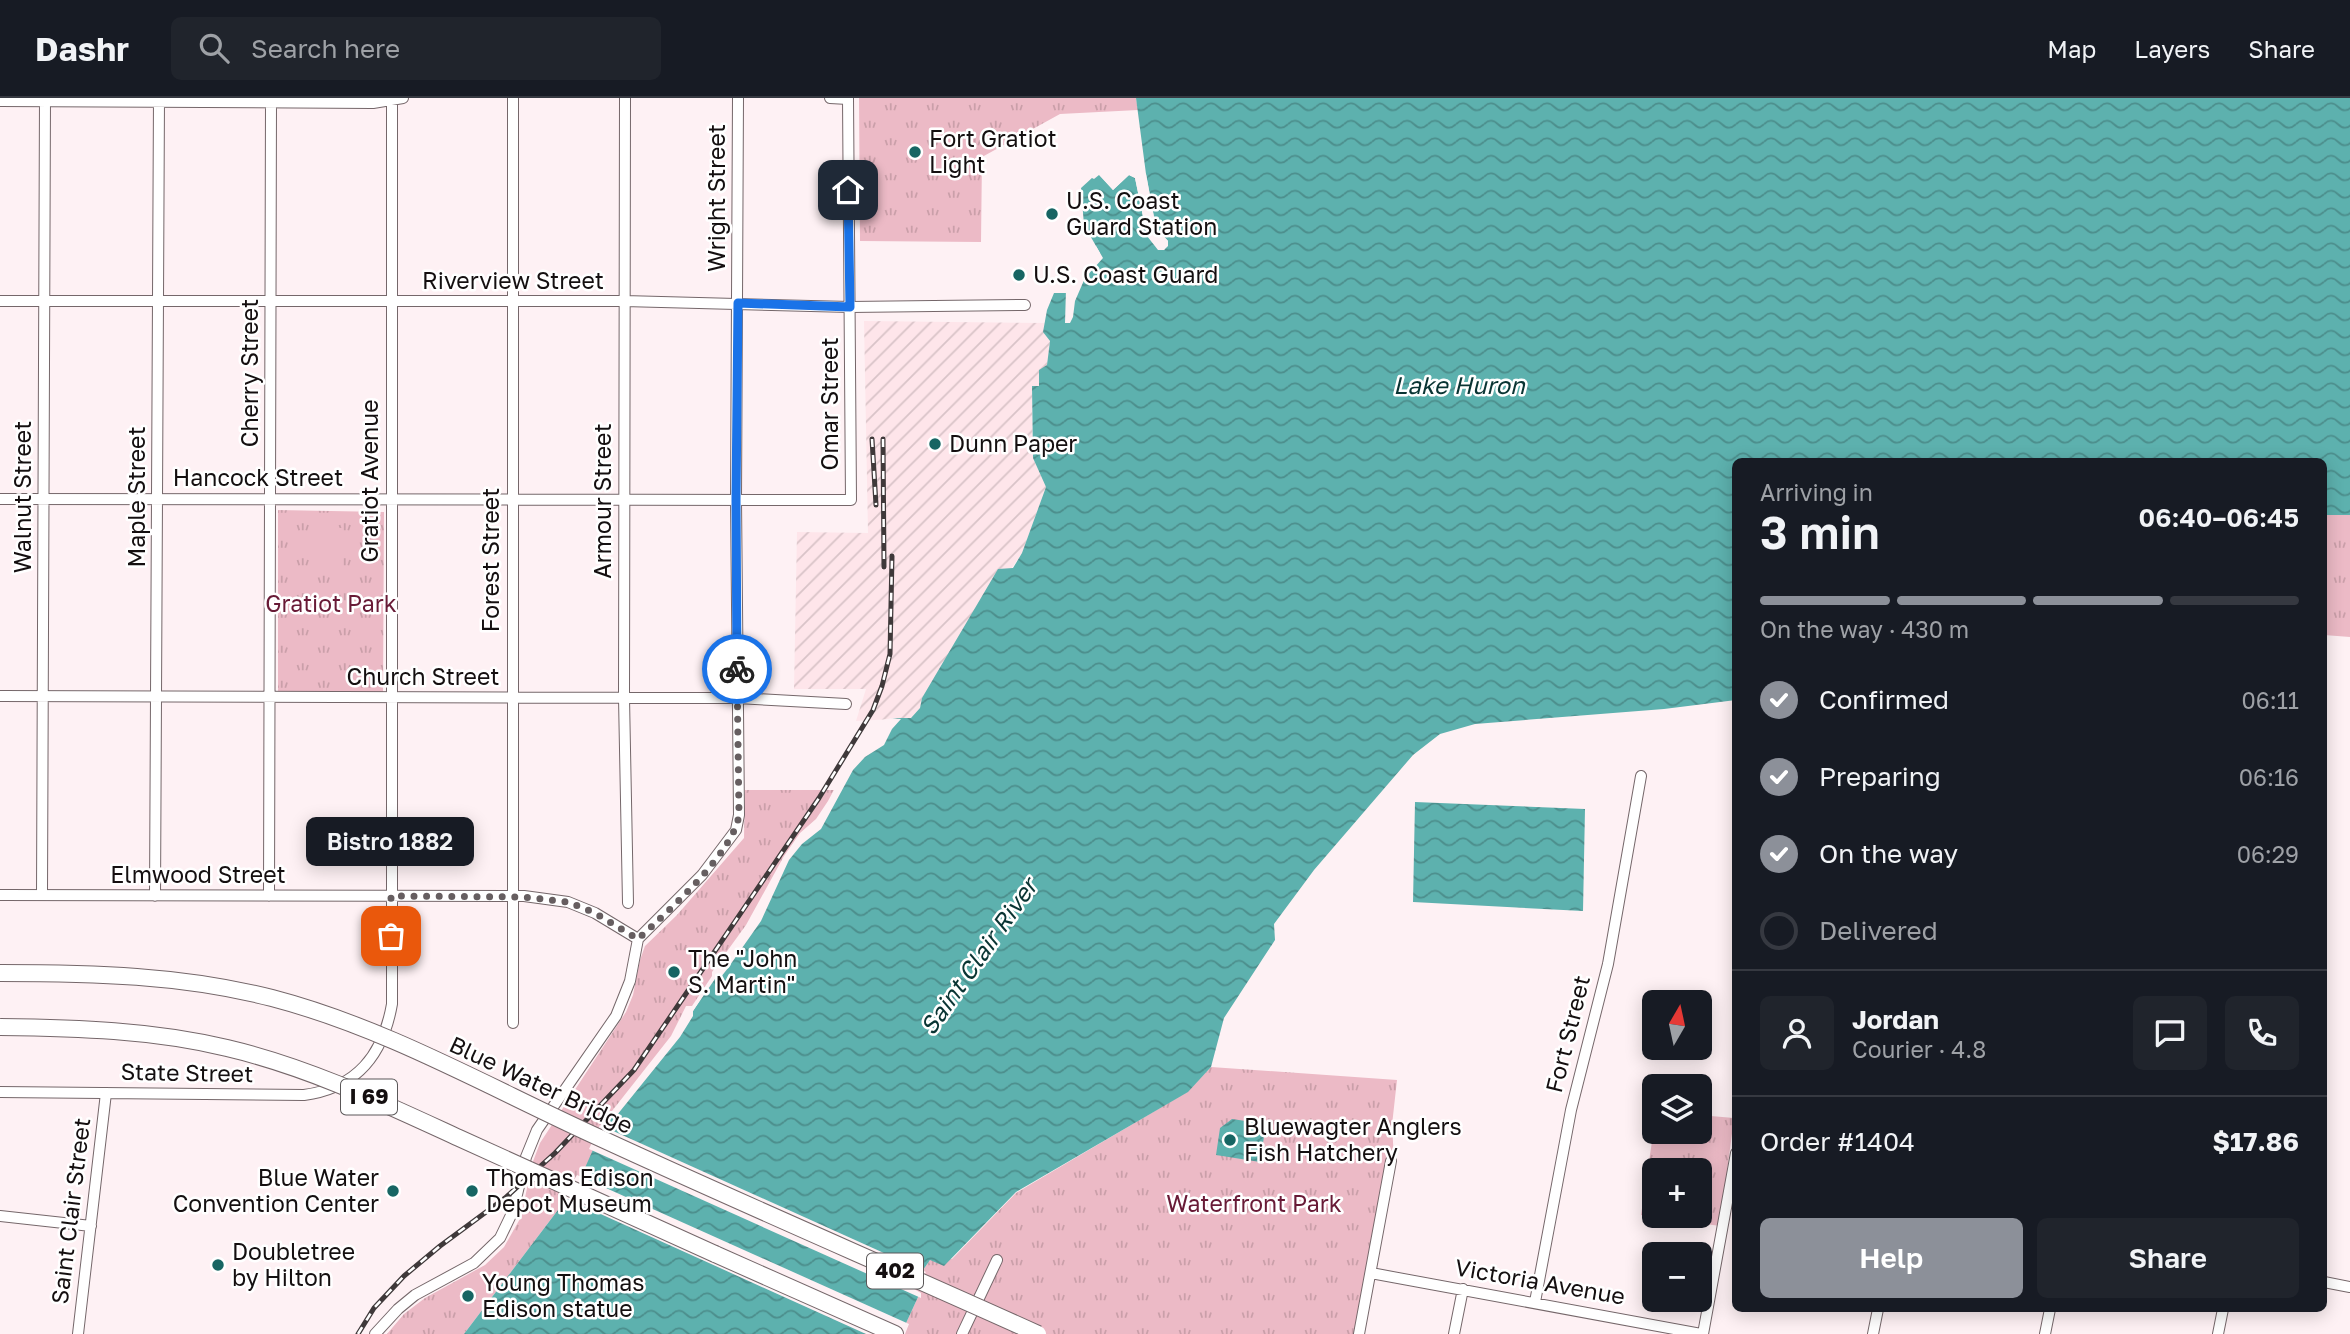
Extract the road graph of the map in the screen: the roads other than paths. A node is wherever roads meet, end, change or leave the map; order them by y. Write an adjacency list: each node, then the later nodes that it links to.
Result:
1 (513, 98): 17 (street, Forest Street)
2 (625, 98): 15 (street, Armour Street)
3 (738, 98): 18 (street, Wright Street)
4 (830, 98): 5 (street)
5 (848, 98): 20 (street, Omar Street)
6 (396, 99): 10 (street); 16 (street, Gratiot Avenue)
7 (45, 100): 8 (street); 9 (street); 11 (street, Walnut Street)
8 (159, 100): 10 (street); 13 (street, Maple Street)
9 (0, 101)
10 (271, 102): 14 (street, Cherry Street)
11 (45, 300): 12 (street, Riverview Street); 13 (street, Riverview Street); 21 (street, Walnut Street)
12 (0, 301)
13 (157, 301): 14 (street, Riverview Street); 23 (street, Maple Street)
14 (271, 301): 16 (street, Riverview Street); 24 (street, Cherry Street)
15 (624, 301): 17 (street, Riverview Street); 18 (street, Riverview Street); 29 (street, Armour Street)
16 (391, 302): 17 (street, Riverview Street); 25 (street, Gratiot Avenue)
17 (513, 302): 27 (street, Forest Street)
18 (738, 303): 20 (street, Riverview Street); 26 (street, Wright Street)
19 (1025, 305): 20 (street, Riverview Street)
20 (850, 307): 28 (street, Omar Street)
21 (44, 498): 22 (street, Hancock Street); 23 (street, Hancock Street); 31 (street, Walnut Street)
22 (0, 499)
23 (158, 499): 24 (street, Hancock Street); 32 (street, Maple Street)
24 (270, 499): 25 (street, Hancock Street); 33 (street, Cherry Street)
25 (391, 499): 27 (street, Hancock Street); 34 (street, Gratiot Avenue)
26 (736, 499): 28 (street, Hancock Street); 29 (street, Hancock Street); 37 (street, Wright Street)
27 (512, 500): 29 (street, Hancock Street); 35 (street, Forest Street)
28 (852, 500)
29 (625, 501): 36 (street, Armour Street)
30 (0, 696): 31 (street, Church Street)
31 (44, 696): 32 (street, Church Street); 41 (street, Walnut Street)
32 (157, 697): 33 (street, Church Street); 42 (street, Maple Street)
33 (270, 698): 34 (street, Church Street); 43 (street, Cherry Street)
34 (391, 698): 35 (street, Church Street); 44 (street, Gratiot Avenue)
35 (511, 698): 36 (street, Church Street); 45 (street, Forest Street)
36 (624, 698): 37 (street, Church Street); 46 (street, Armour Street)
37 (737, 698): 38 (street, Church Street); 47 (street, Wright Street)
38 (846, 704)
39 (1641, 776): 65 (street, Fort Street)
40 (0, 895): 41 (street, Elmwood Street)
41 (42, 895): 42 (street, Elmwood Street)
42 (155, 896): 43 (street, Elmwood Street)
43 (269, 896): 44 (street, Elmwood Street)
44 (391, 896): 45 (street, Elmwood Street); 51 (street, Gratiot Avenue)
45 (512, 897): 47 (street, Elmwood Street); 49 (street, Forest Street)
46 (628, 904)
47 (638, 939): 70 (street)
48 (0, 973): 56 (highway, Blue Water Bridge / I 69, bridge)
49 (513, 1023)
50 (0, 1027): 59 (highway, I 69, bridge)
51 (365, 1067): 53 (street, State Street)
52 (0, 1092): 53 (street, State Street)
53 (106, 1093): 58 (street, Saint Clair Street)
54 (1391, 1161): 61 (street)
55 (1732, 1174): 76 (street)
56 (753, 1208): 73 (highway, Blue Water Bridge / 402, bridge)
57 (0, 1216): 58 (street)
58 (91, 1226): 69 (street, Saint Clair Street)
59 (715, 1254): 71 (highway, 402)
60 (997, 1260): 72 (street)
61 (1371, 1273): 64 (street, Victoria Avenue); 74 (street)
62 (2327, 1283): 63 (street)
63 (2350, 1287)
64 (1463, 1289): 65 (street, Victoria Avenue); 75 (street)
65 (1535, 1302): 76 (street, Victoria Avenue)
66 (1878, 1312): 77 (street)
67 (2049, 1312): 78 (street)
68 (2222, 1312): 79 (street)
69 (78, 1334)
70 (375, 1334)
71 (895, 1334)
72 (962, 1334)
73 (1038, 1334)
74 (1359, 1334)
75 (1454, 1334)
76 (1702, 1334)
77 (1874, 1334)
78 (2045, 1334)
79 (2218, 1334)

